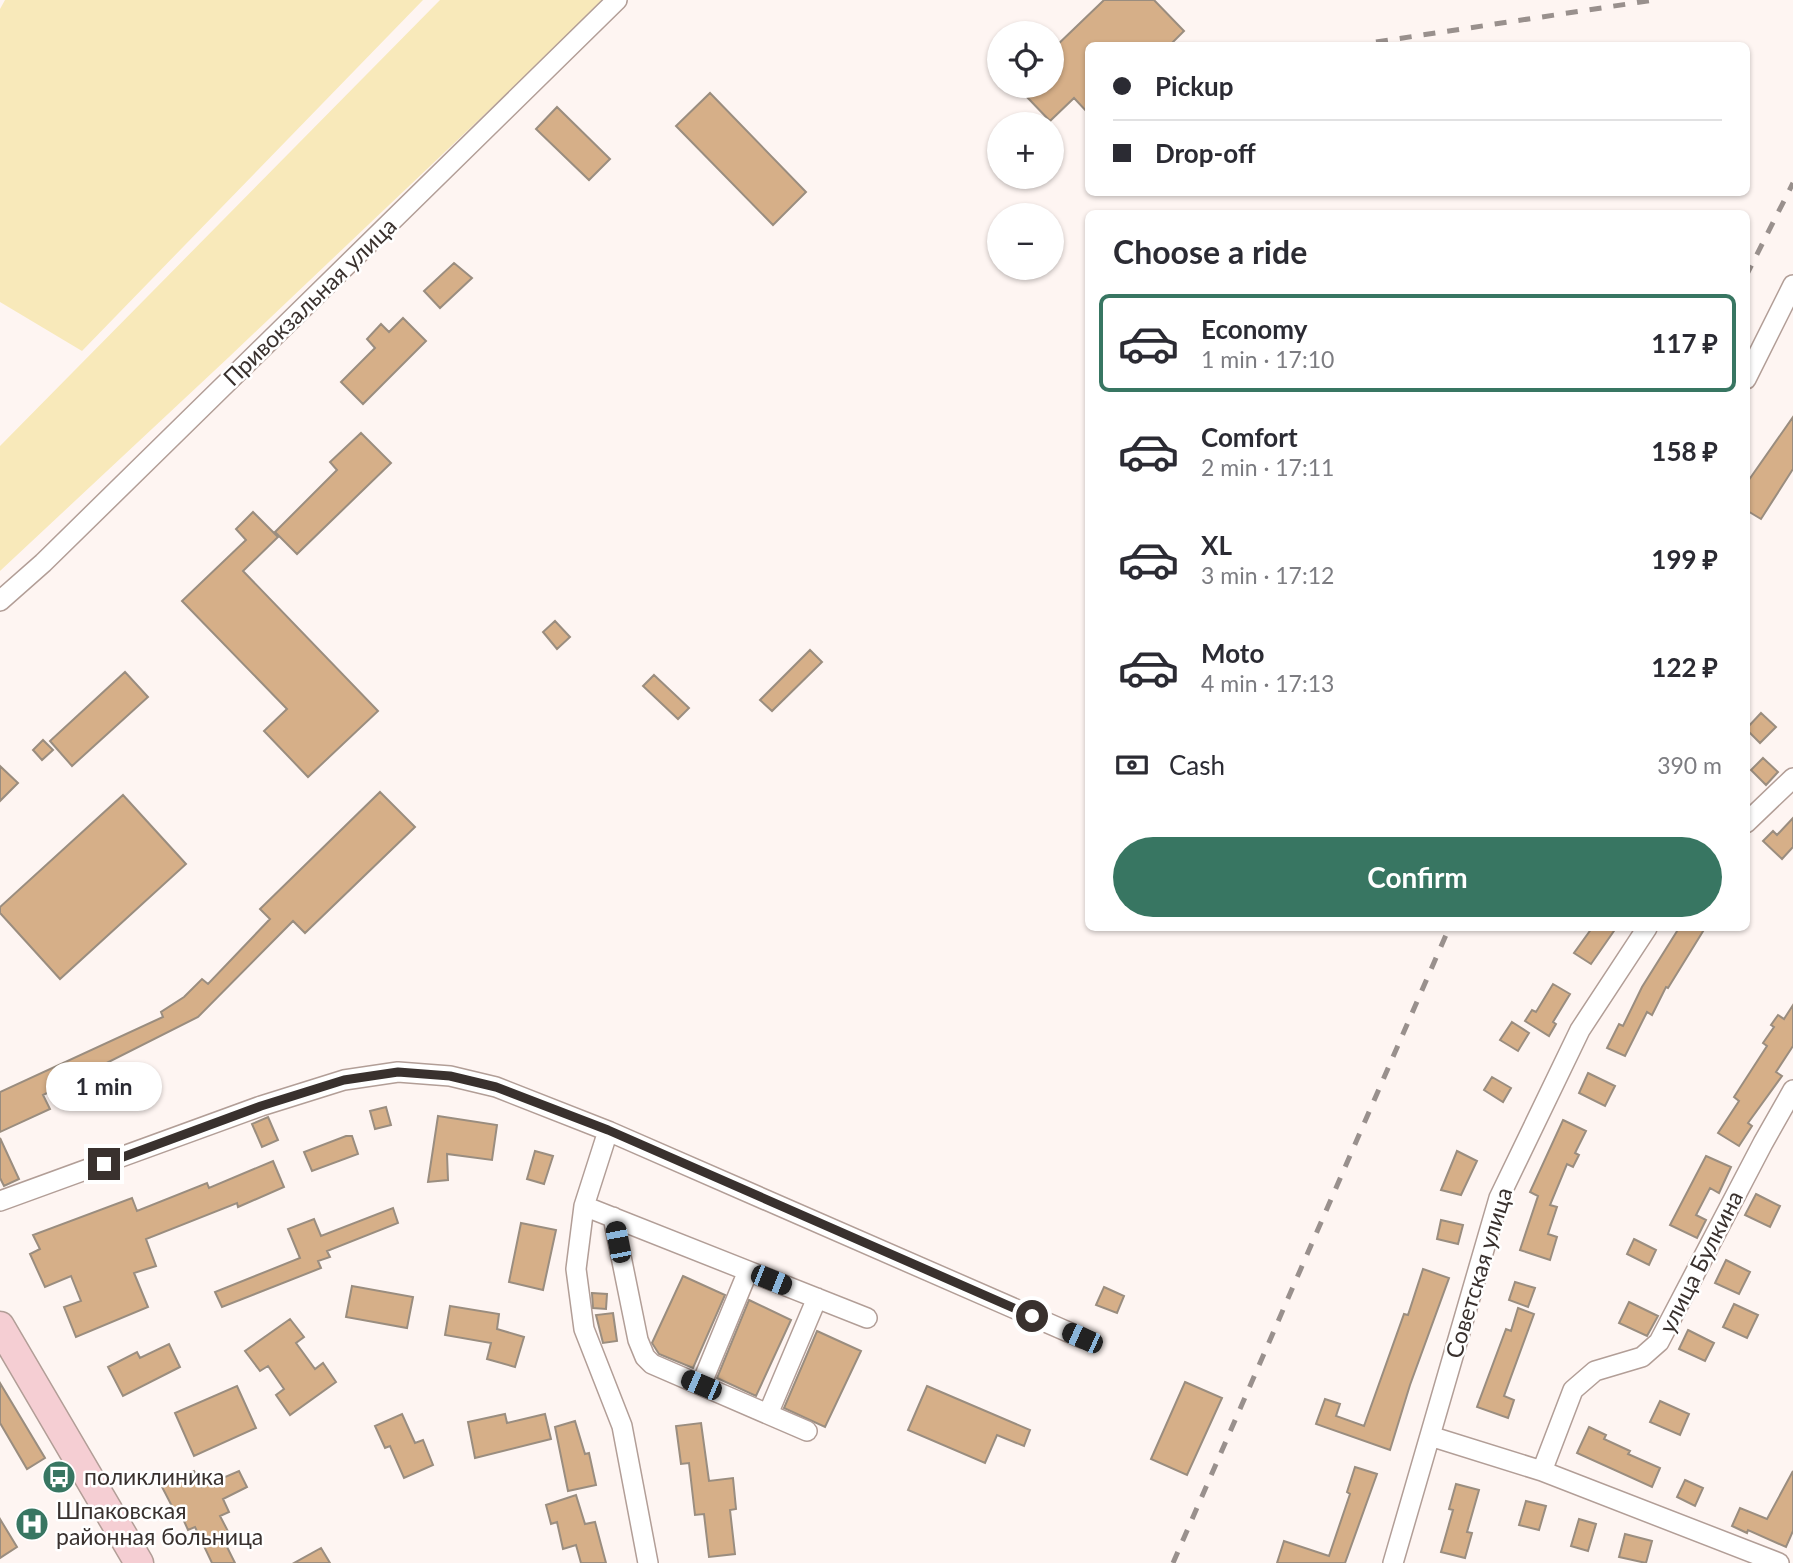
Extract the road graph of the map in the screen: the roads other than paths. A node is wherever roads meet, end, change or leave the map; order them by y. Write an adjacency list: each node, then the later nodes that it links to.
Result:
1 (617, 0): 4 (street, Привокзальная улица)
2 (1793, 285): 3 (street)
3 (1750, 371)
4 (0, 601)
5 (1793, 778): 6 (street)
6 (1750, 819)
7 (1645, 931): 21 (street, Советская улица)
8 (1793, 1090): 22 (street, улица Булкина)
9 (608, 1130): 10 (street); 11 (street); 17 (street)
10 (0, 1202)
11 (584, 1206): 12 (street); 24 (street)
12 (613, 1217): 13 (street); 18 (street)
13 (748, 1271): 14 (street); 18 (street)
14 (817, 1298): 15 (street); 19 (street)
15 (867, 1318)
16 (0, 1326): 23 (main road)
17 (1082, 1338)
18 (701, 1385): 19 (street)
19 (768, 1414): 20 (street)
20 (807, 1431)
21 (1430, 1436): 22 (street); 25 (street, Советская улица)
22 (1542, 1471): 26 (street)
23 (139, 1563)
24 (648, 1563)
25 (1393, 1563)
26 (1779, 1563)

